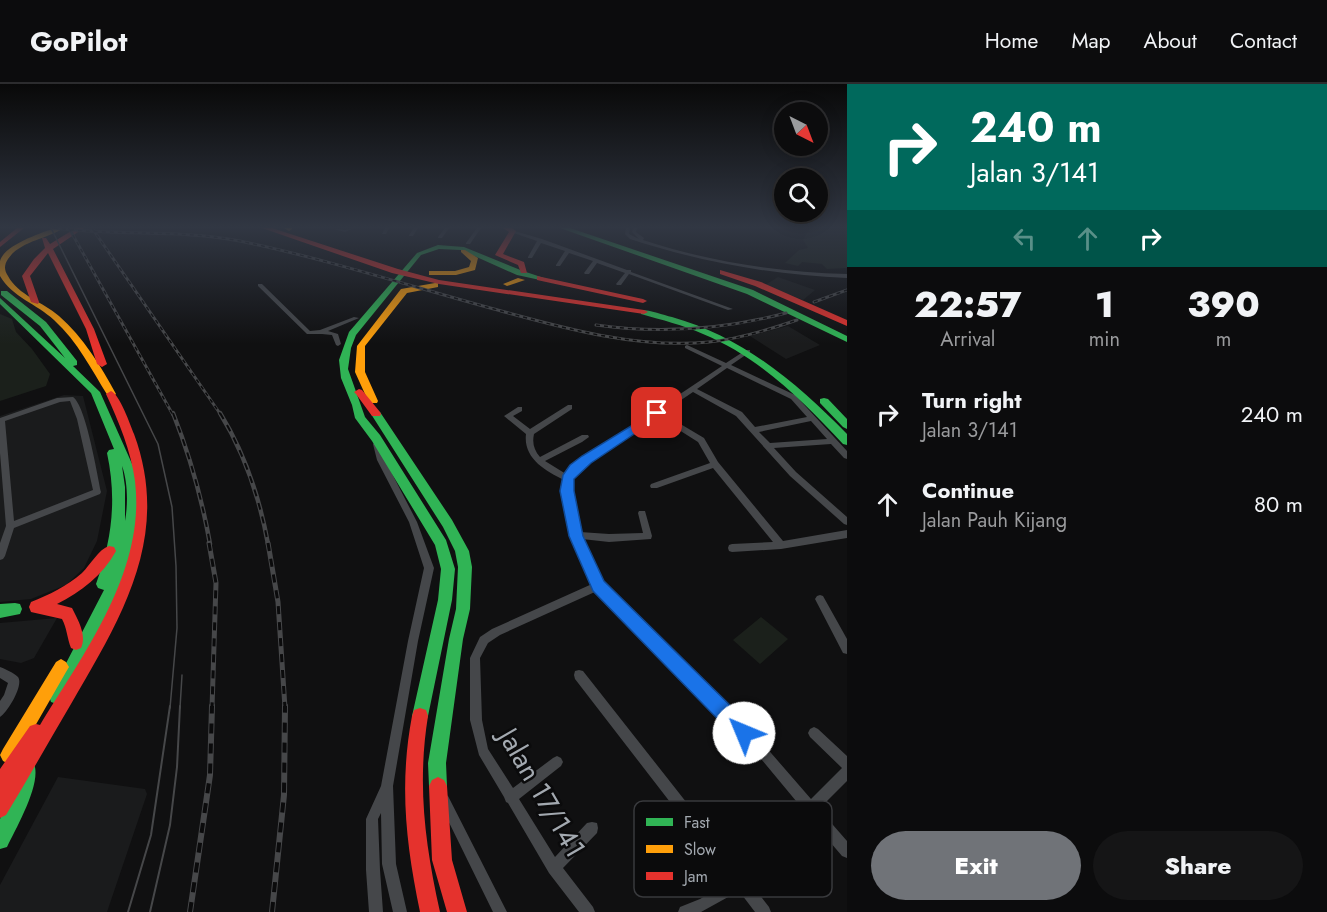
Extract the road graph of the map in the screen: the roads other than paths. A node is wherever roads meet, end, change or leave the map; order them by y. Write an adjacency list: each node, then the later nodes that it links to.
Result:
1 (1, 267): 43 (main road)
2 (31, 267): 97 (main road)
3 (59, 267): 43 (main road)
4 (371, 267): 25 (main road)
5 (382, 267): 26 (main road)
6 (404, 267): 17 (main road)
7 (411, 267): 33 (main road)
8 (472, 267): 17 (main road)
9 (505, 267): 35 (main road)
10 (521, 267): 21 (main road)
11 (591, 267): 19 (street)
12 (614, 267): 18 (street)
13 (677, 267): 38 (main road)
14 (700, 267): 37 (main road)
15 (708, 267): 34 (main road)
16 (748, 267): 20 (street)
17 (420, 272): 21 (main road)
18 (628, 272): 22 (street); 23 (street)
19 (587, 273)
20 (847, 276)
21 (520, 283): 26 (main road); 30 (main road); 30 (main road)
22 (660, 283): 29 (street); 32 (street)
23 (619, 284)
24 (260, 285): 36 (street)
25 (385, 285): 28 (main road); 33 (main road)
26 (468, 288): 28 (main road)
27 (0, 289): 69 (main road)
28 (404, 291): 48 (main road)
29 (653, 292)
30 (552, 293): 35 (main road); 41 (main road)
31 (0, 300): 90 (main road)
32 (730, 309)
33 (362, 320): 36 (street); 39 (main road); 48 (main road); 49 (main road)
34 (847, 323)
35 (708, 325): 52 (main road)
36 (321, 332): 39 (street)
37 (847, 332)
38 (847, 339)
39 (338, 344): 49 (main road)
40 (687, 346): 42 (street)
41 (748, 351): 42 (street); 58 (main road)
42 (728, 365): 44 (street); 50 (street)
43 (103, 377): 85 (main road)
44 (693, 389): 47 (street); 53 (street)
45 (570, 407): 54 (street)
46 (520, 409): 54 (street)
47 (657, 413): 62 (street); 63 (street)
48 (376, 414): 92 (main road)
49 (360, 418): 56 (main road)
50 (813, 418): 53 (street); 57 (street)
51 (1, 420): 67 (street); 67 (street)
52 (845, 421)
53 (755, 430): 59 (street)
54 (530, 433): 61 (street)
55 (585, 437): 61 (street)
56 (376, 438): 91 (street); 107 (main road)
57 (832, 441): 59 (street); 60 (street)
58 (847, 441)
59 (769, 446): 66 (street)
60 (847, 456)
61 (540, 460): 63 (street)
62 (716, 464): 64 (street); 71 (street)
63 (568, 478): 70 (street)
64 (654, 486)
65 (642, 513): 70 (street)
66 (847, 522)
67 (10, 526): 73 (street)
68 (847, 534): 71 (street)
69 (118, 535): 76 (main road); 79 (main road)
70 (576, 536): 74 (street)
71 (781, 545): 72 (street)
72 (732, 548)
73 (0, 556)
74 (598, 586): 93 (street, Jalan 17/141); 95 (street)
75 (820, 599): 80 (street)
76 (36, 607): 77 (street); 79 (main road)
77 (15, 609): 78 (main road)
78 (0, 611)
79 (76, 643): 88 (main road)
80 (847, 649)
81 (0, 672): 83 (street)
82 (579, 675): 94 (street)
83 (0, 711)
84 (814, 733): 87 (street)
85 (31, 758): 97 (main road); 100 (main road)
86 (557, 762): 93 (street)
87 (847, 764)
88 (0, 768)
89 (847, 772): 96 (street)
90 (0, 784)
91 (387, 786): 105 (street); 106 (street)
92 (437, 786): 108 (main road); 109 (street)
93 (510, 798): 102 (street, Jalan 17/141)
94 (677, 801)
95 (807, 801)
96 (818, 801)
97 (0, 807)
98 (592, 828): 102 (street)
99 (832, 833): 101 (street)
100 (0, 840)
101 (847, 851)
102 (554, 868): 110 (street, Jalan 17/141)
103 (718, 897): 111 (street)
104 (752, 897): 112 (street)
105 (399, 907)
106 (376, 912)
107 (430, 912)
108 (457, 912)
109 (500, 912)
110 (588, 912)
111 (685, 912)
112 (764, 912)

